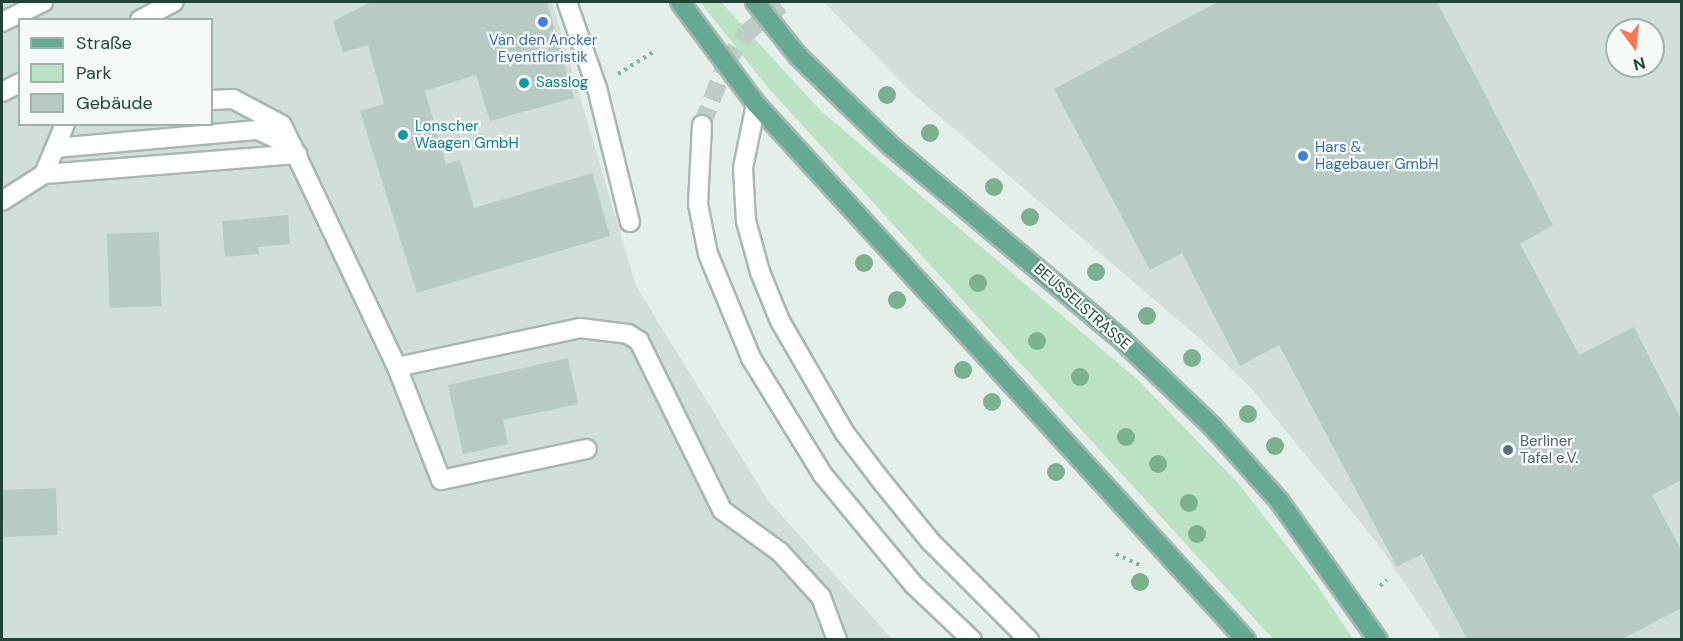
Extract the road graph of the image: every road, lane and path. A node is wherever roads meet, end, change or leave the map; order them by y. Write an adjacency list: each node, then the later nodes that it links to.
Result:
1 (43, 2): 7 (lane)
2 (174, 2): 6 (lane)
3 (567, 2): 20 (lane)
4 (680, 2): 13 (main road)
5 (755, 2): 29 (main road, BEUSSELSTRASSE)
6 (144, 18)
7 (2, 22)
8 (655, 51): 9 (path)
9 (638, 61)
10 (18, 84): 11 (lane)
11 (2, 92)
12 (213, 100): 17 (lane)
13 (756, 104): 27 (lane); 28 (main road)
14 (702, 125): 26 (lane)
15 (64, 126): 16 (lane)
16 (55, 148): 17 (lane); 18 (lane)
17 (295, 150): 18 (lane); 21 (lane)
18 (44, 174): 19 (lane)
19 (2, 201)
20 (630, 222)
21 (397, 367): 22 (lane); 25 (lane)
22 (587, 449)
23 (1387, 580): 24 (path)
24 (1380, 586)
25 (837, 639)
26 (972, 639)
27 (1029, 639)
28 (1246, 639)
29 (1378, 639)

